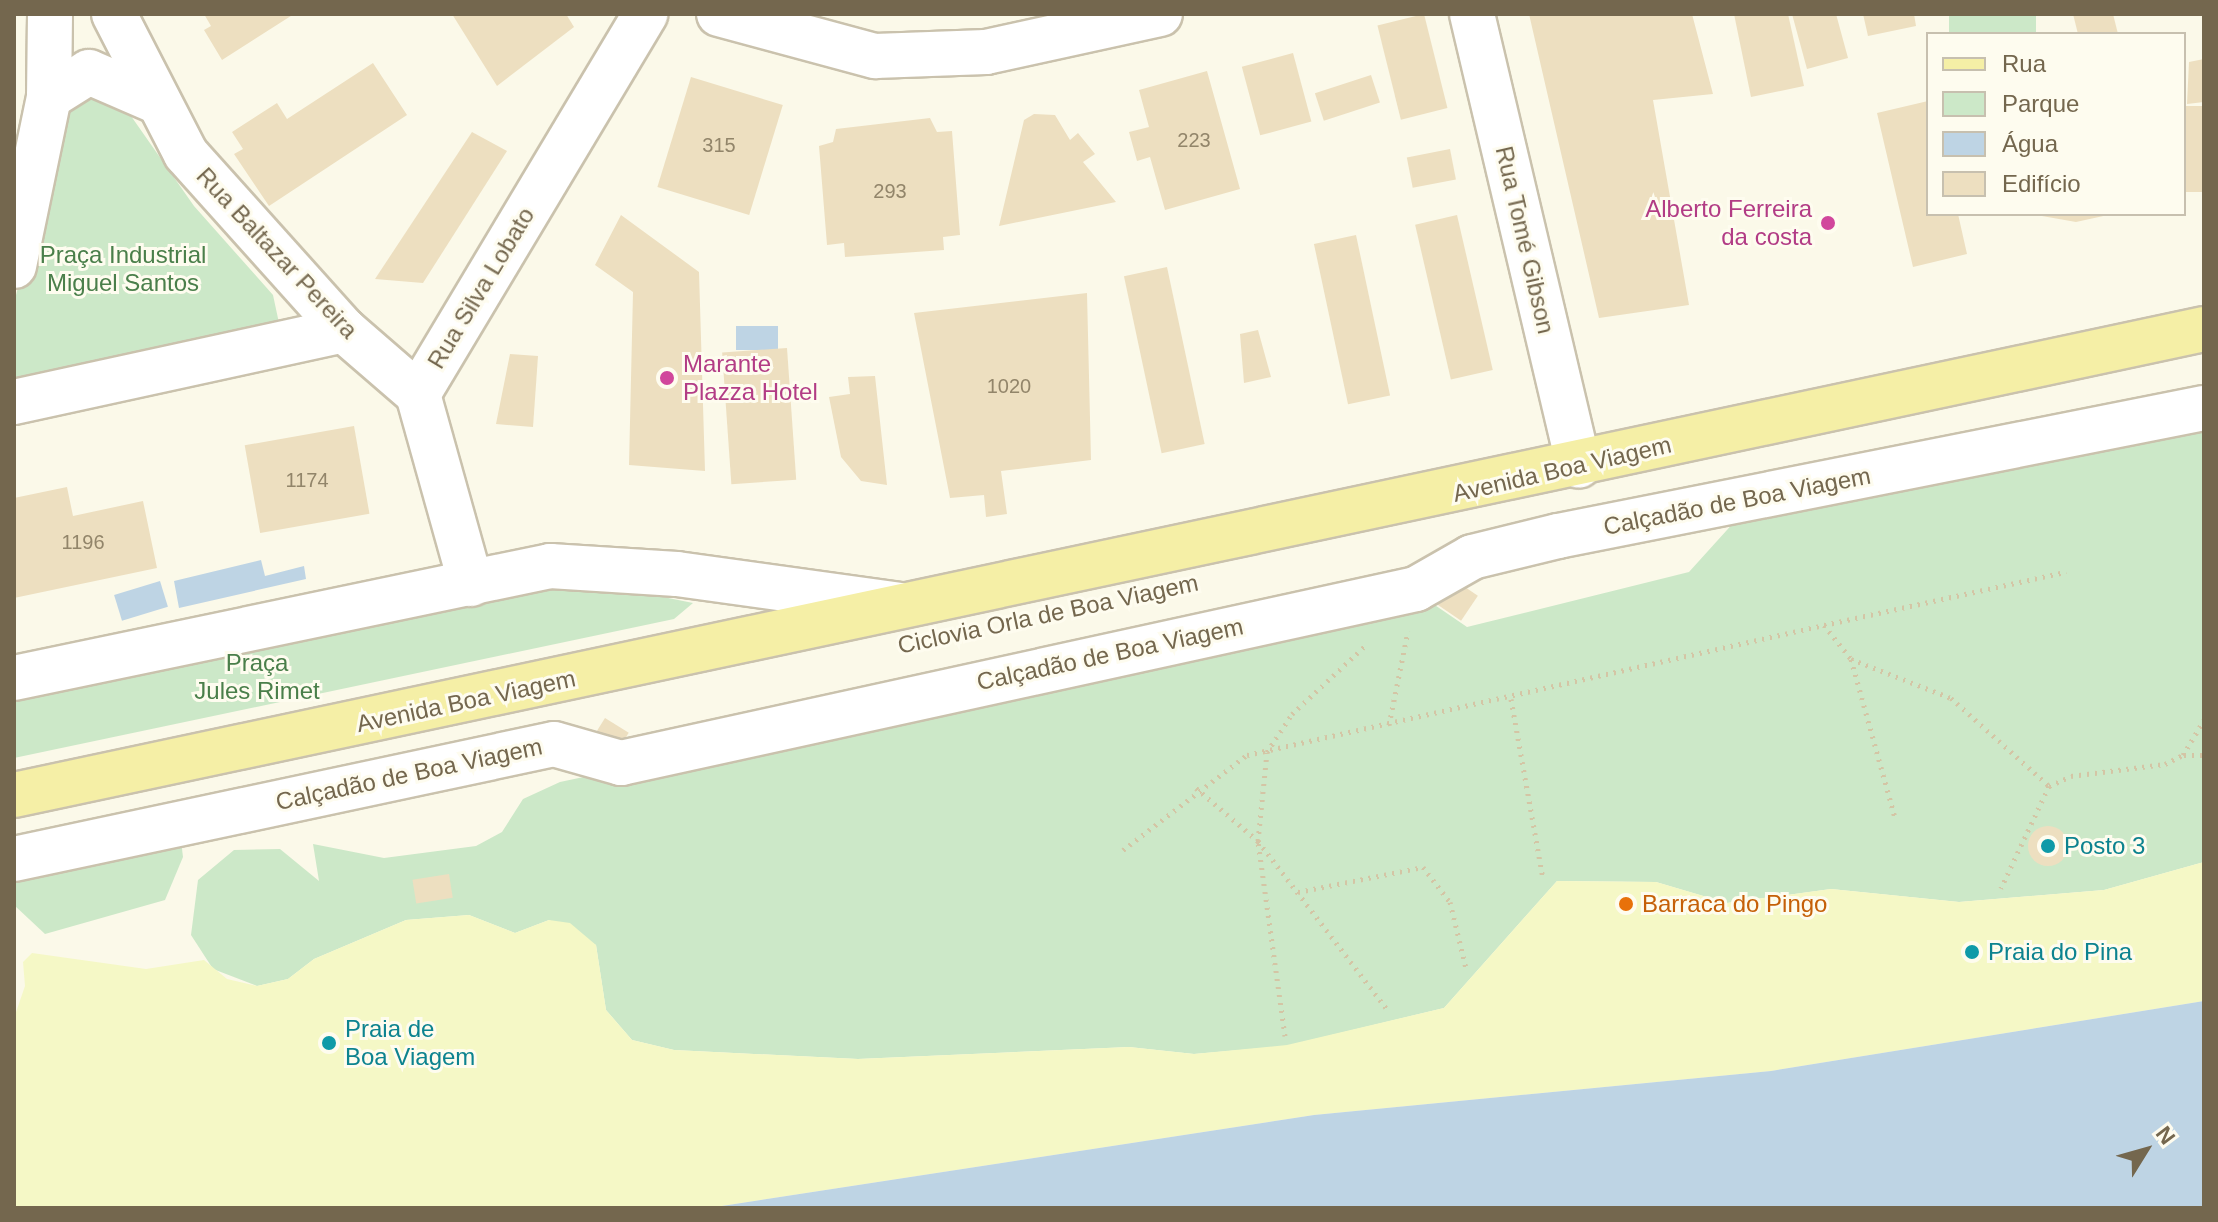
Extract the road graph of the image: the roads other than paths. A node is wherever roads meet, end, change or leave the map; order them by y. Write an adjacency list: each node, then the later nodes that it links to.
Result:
1 (50, 14): 7 (street)
2 (114, 14): 8 (street, Rua Baltazar Pereira)
3 (645, 14): 12 (street, Rua Silva Lobato)
4 (719, 14): 5 (street)
5 (1160, 14)
6 (1472, 14): 15 (street, Rua Tomé Gibson)
7 (49, 97): 8 (street); 9 (street)
8 (151, 99): 11 (street, Rua Baltazar Pereira)
9 (14, 266)
10 (2204, 329): 15 (main road, Avenida Boa Viagem)
11 (344, 330): 12 (street, Rua Baltazar Pereira); 13 (street)
12 (418, 394): 16 (street, Rua Silva Lobato)
13 (14, 402)
14 (2204, 408): 20 (street, Calçadão de Boa Viagem)
15 (1579, 465): 17 (main road, Avenida Boa Viagem)
16 (471, 584): 17 (street, Avenida Boa Viagem); 18 (street, Avenida Boa Viagem)
17 (919, 608): 19 (main road, Avenida Boa Viagem)
18 (14, 678)
19 (14, 795)
20 (14, 859)

